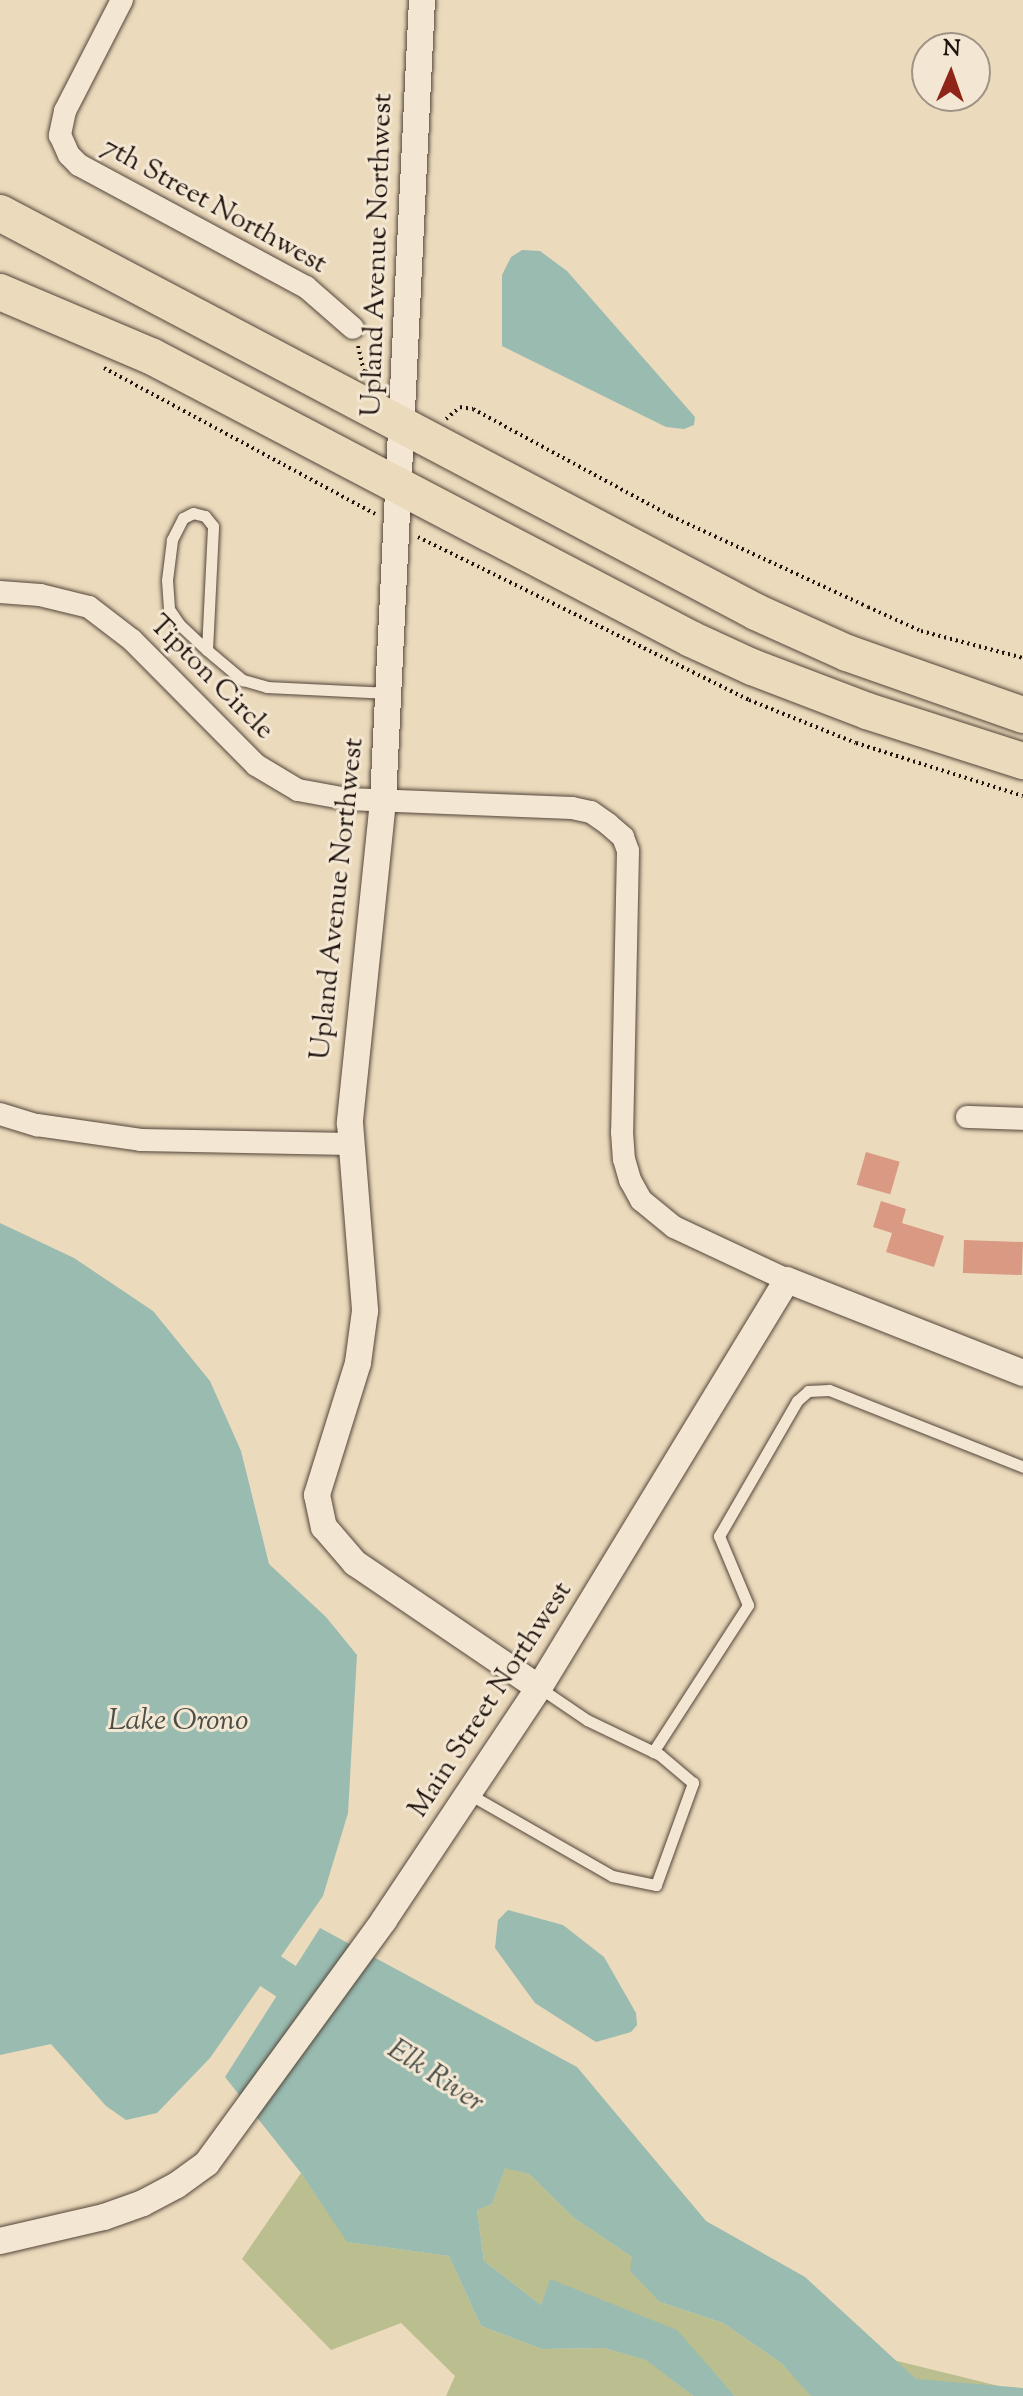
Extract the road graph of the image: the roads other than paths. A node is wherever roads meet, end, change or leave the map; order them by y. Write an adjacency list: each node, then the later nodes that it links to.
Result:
1 (122, 0): 5 (street, 7th Street Northwest)
2 (422, 0): 6 (street, Upland Avenue Northwest)
3 (0, 213): 6 (highway)
4 (0, 292): 7 (highway)
5 (353, 328)
6 (403, 428): 7 (street, Upland Avenue Northwest); 11 (highway)
7 (398, 488): 10 (street, Upland Avenue Northwest); 12 (highway)
8 (0, 592): 13 (street, Tipton Circle)
9 (207, 650): 9 (lane); 10 (lane)
10 (389, 693): 13 (street, Upland Avenue Northwest)
11 (1023, 715)
12 (1023, 761)
13 (383, 801): 17 (street, Upland Avenue Northwest); 18 (street, Tipton Circle)
14 (0, 1114): 17 (street)
15 (967, 1117): 16 (street)
16 (1023, 1119)
17 (350, 1144): 21 (street, Upland Avenue Northwest)
18 (787, 1280): 19 (street); 21 (street, Main Street Northwest)
19 (1023, 1373)
20 (1023, 1467): 22 (lane)
21 (539, 1688): 22 (lane); 23 (street, Main Street Northwest)
22 (653, 1752): 23 (lane)
23 (469, 1794): 24 (street, Main Street Northwest)
24 (0, 2241)

